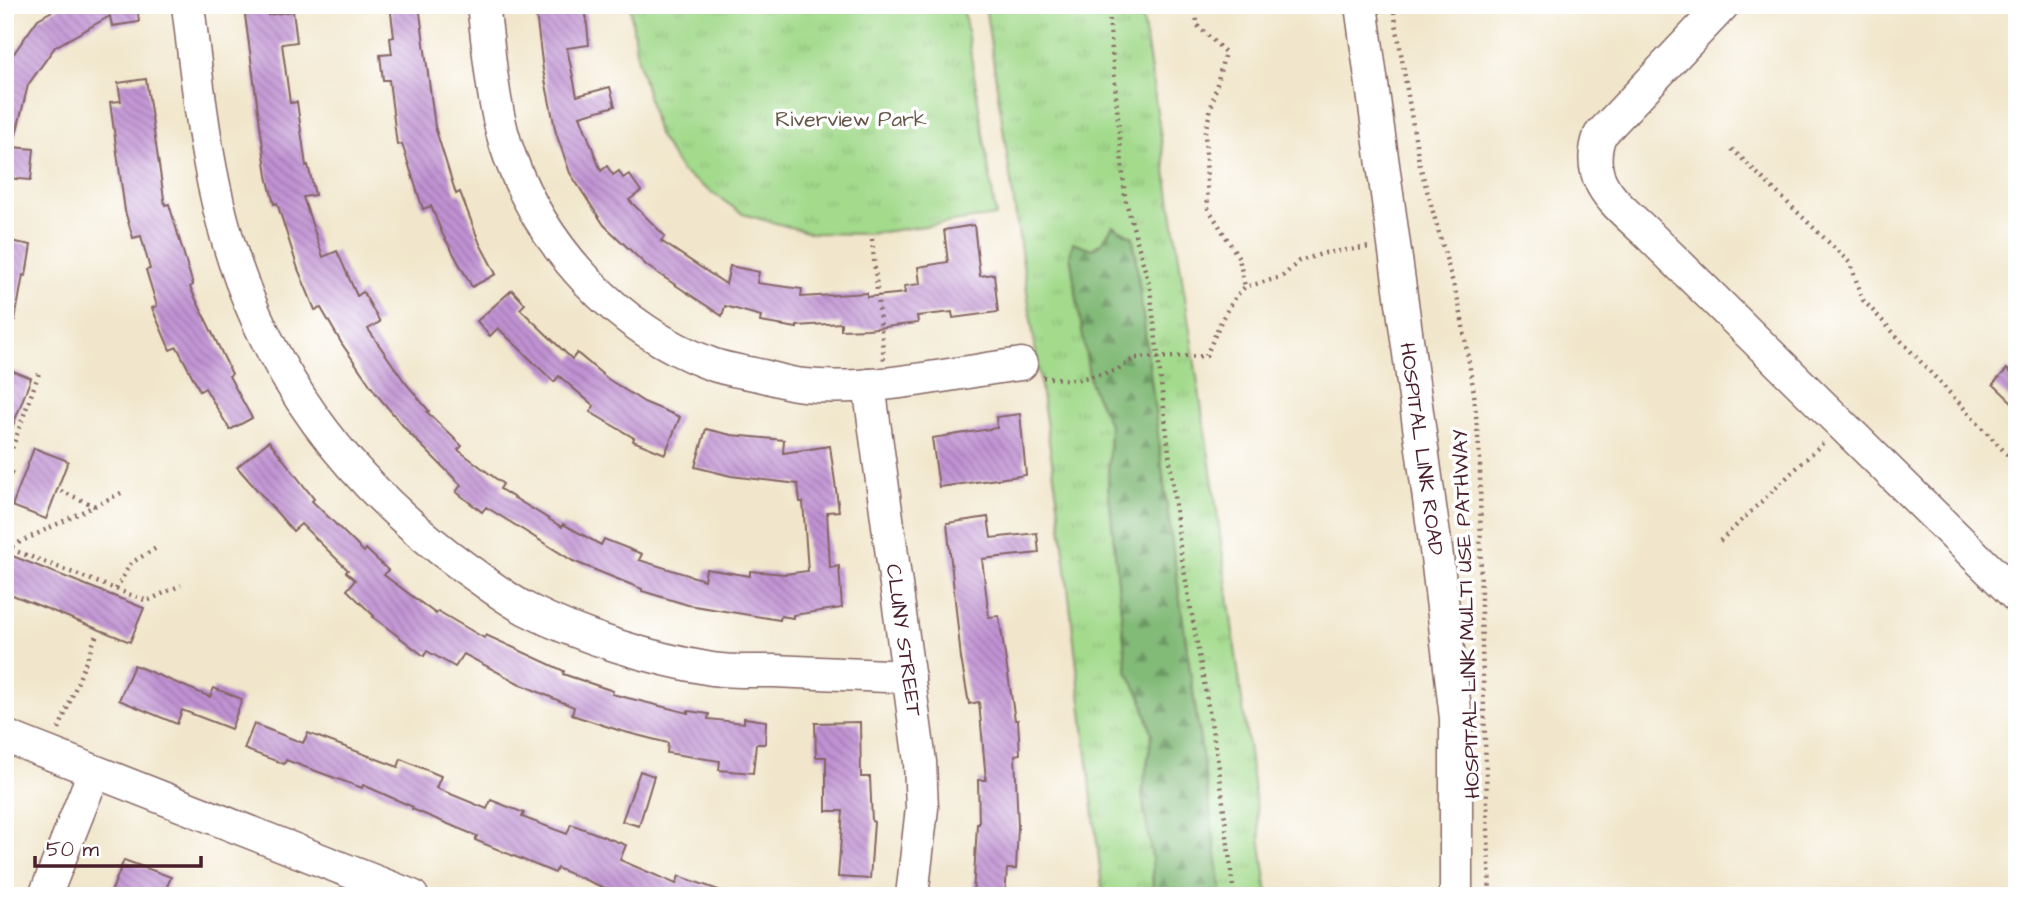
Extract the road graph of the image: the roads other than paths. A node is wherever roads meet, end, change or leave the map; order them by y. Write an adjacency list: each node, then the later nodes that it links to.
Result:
1 (188, 5): 8 (street)
2 (482, 5): 6 (street)
3 (1361, 5): 14 (street, HOSPITAL LINK ROAD)
4 (1723, 5): 7 (street)
5 (1021, 364): 6 (street)
6 (876, 375): 8 (street, CLUNY STREET)
7 (2017, 597)
8 (909, 677): 13 (street, CLUNY STREET)
9 (5, 736): 10 (street)
10 (94, 772): 11 (street); 12 (street)
11 (45, 896)
12 (412, 896)
13 (912, 896)
14 (1456, 896)

